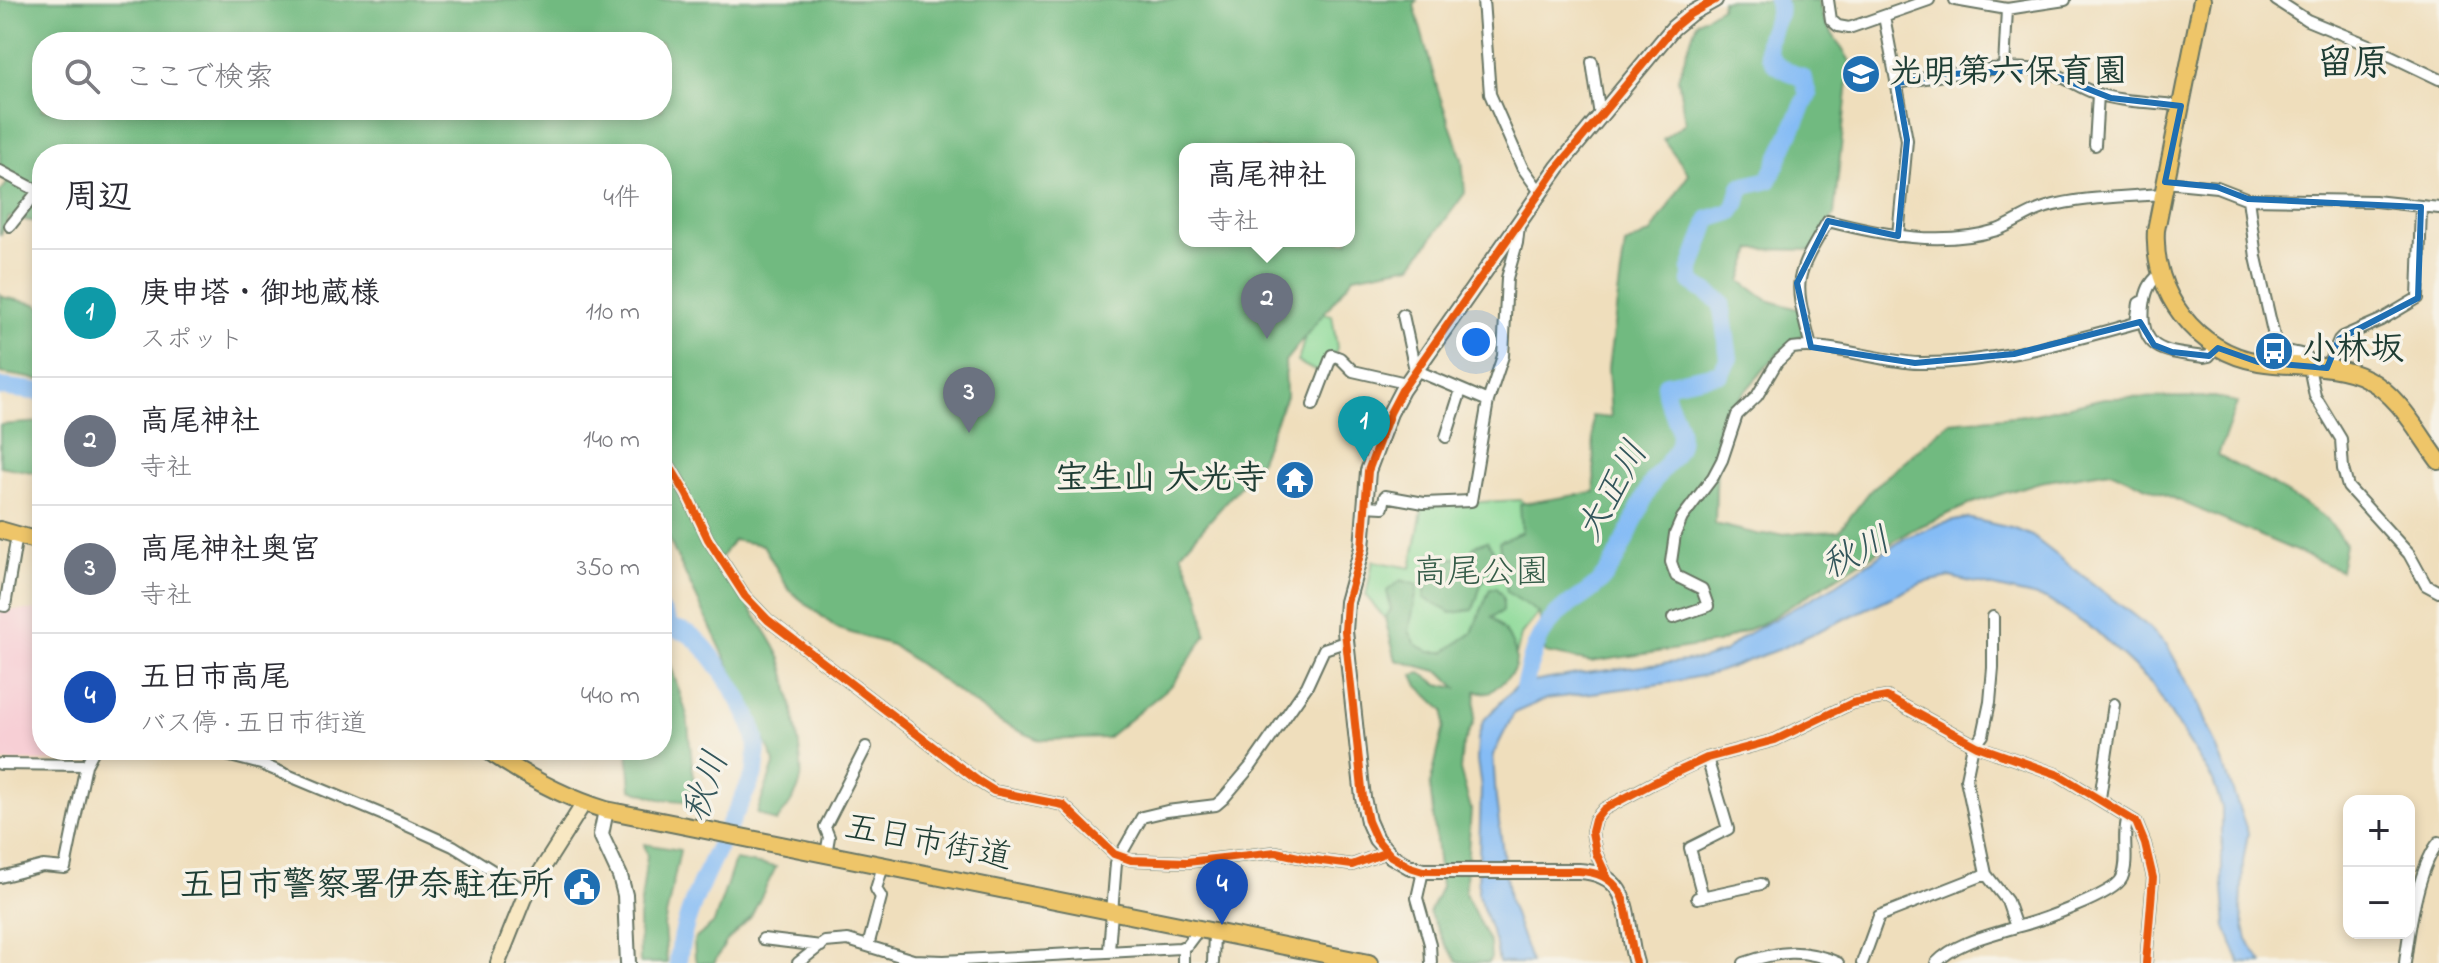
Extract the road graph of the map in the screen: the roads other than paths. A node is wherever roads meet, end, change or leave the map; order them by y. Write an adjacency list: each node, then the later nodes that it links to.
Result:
1 (1483, 0): 23 (street)
2 (1715, 0): 9 (street)
3 (1828, 0): 11 (street)
4 (1929, 0): 11 (street)
5 (1955, 0): 10 (street)
6 (2065, 0): 10 (street)
7 (2202, 0): 17 (main road)
8 (2276, 0): 14 (street)
9 (1687, 7): 18 (street)
10 (2007, 9): 13 (street)
11 (1884, 16): 15 (street)
12 (1592, 62): 18 (street)
13 (2004, 68): 15 (street); 16 (street)
14 (2439, 79)
15 (1897, 83): 30 (street)
16 (2098, 94): 17 (street); 19 (street)
17 (2181, 106): 22 (main road)
18 (1600, 116): 23 (street)
19 (2095, 145)
20 (0, 171): 21 (street)
21 (32, 188)
22 (2164, 188): 24 (street); 30 (street); 31 (main road)
23 (1540, 192): 28 (street)
24 (2248, 199): 26 (street); 36 (street)
25 (32, 201): 29 (street)
26 (2421, 207): 27 (street); 37 (street)
27 (2439, 208)
28 (1519, 223): 38 (street); 41 (street)
29 (10, 226)
30 (1898, 236): 34 (street)
31 (2160, 274): 32 (street); 35 (main road)
32 (2145, 300): 34 (street); 35 (street)
33 (1403, 315): 38 (street)
34 (1811, 347): 53 (street)
35 (2216, 347): 36 (main road)
36 (2309, 367): 37 (main road); 50 (street)
37 (2327, 368): 44 (main road)
38 (1415, 370): 39 (street); 40 (street)
39 (1406, 383): 42 (street); 46 (street)
40 (1461, 390): 41 (street); 43 (street)
41 (1488, 401): 46 (street)
42 (1313, 405)
43 (1446, 437)
44 (2439, 461)
45 (672, 470): 71 (street)
46 (1365, 506): 54 (street)
47 (0, 530): 48 (main road)
48 (17, 535): 49 (main road); 51 (street)
49 (32, 539)
50 (2439, 592)
51 (0, 605)
52 (1993, 617): 56 (street)
53 (1673, 618)
54 (1345, 642): 69 (street); 71 (street)
55 (2114, 704): 64 (street)
56 (1977, 746): 58 (street); 64 (street); 74 (street)
57 (866, 747): 70 (street)
58 (1707, 758): 76 (street); 77 (street)
59 (89, 760): 63 (street)
60 (246, 760): 78 (street)
61 (502, 760): 65 (main road, 五日市街道)
62 (0, 764): 63 (street)
63 (86, 765): 75 (street)
64 (2100, 798): 67 (street)
65 (584, 803): 66 (main road, 五日市街道); 78 (main road)
66 (606, 810): 70 (main road, 五日市街道); 88 (street)
67 (2128, 817): 80 (street); 99 (street)
68 (2439, 842): 100 (street)
69 (1387, 852): 71 (street); 73 (street)
70 (826, 854): 72 (main road, 五日市街道)
71 (1120, 856): 79 (street)
72 (883, 866): 79 (main road, 五日市街道); 84 (street)
73 (1423, 871): 76 (street); 93 (street)
74 (1986, 874): 80 (street); 97 (street)
75 (0, 877)
76 (1608, 879): 94 (street)
77 (1761, 884)
78 (527, 892): 87 (main road)
79 (1111, 911): 81 (main road, 五日市街道); 86 (street)
80 (2016, 927): 98 (street)
81 (1206, 930): 85 (street); 91 (street); 92 (main road, 五日市街道)
82 (763, 939): 83 (street)
83 (821, 946): 84 (street); 89 (street)
84 (868, 946): 86 (street)
85 (1183, 948): 86 (street); 90 (street)
86 (1109, 950)
87 (498, 963)
88 (628, 963)
89 (798, 963)
90 (1183, 963)
91 (1213, 963)
92 (1365, 963)
93 (1431, 963)
94 (1636, 963)
95 (1744, 963): 96 (street)
96 (1838, 963)
97 (1862, 963)
98 (1936, 963)
99 (2146, 963)
100 (2405, 963)

